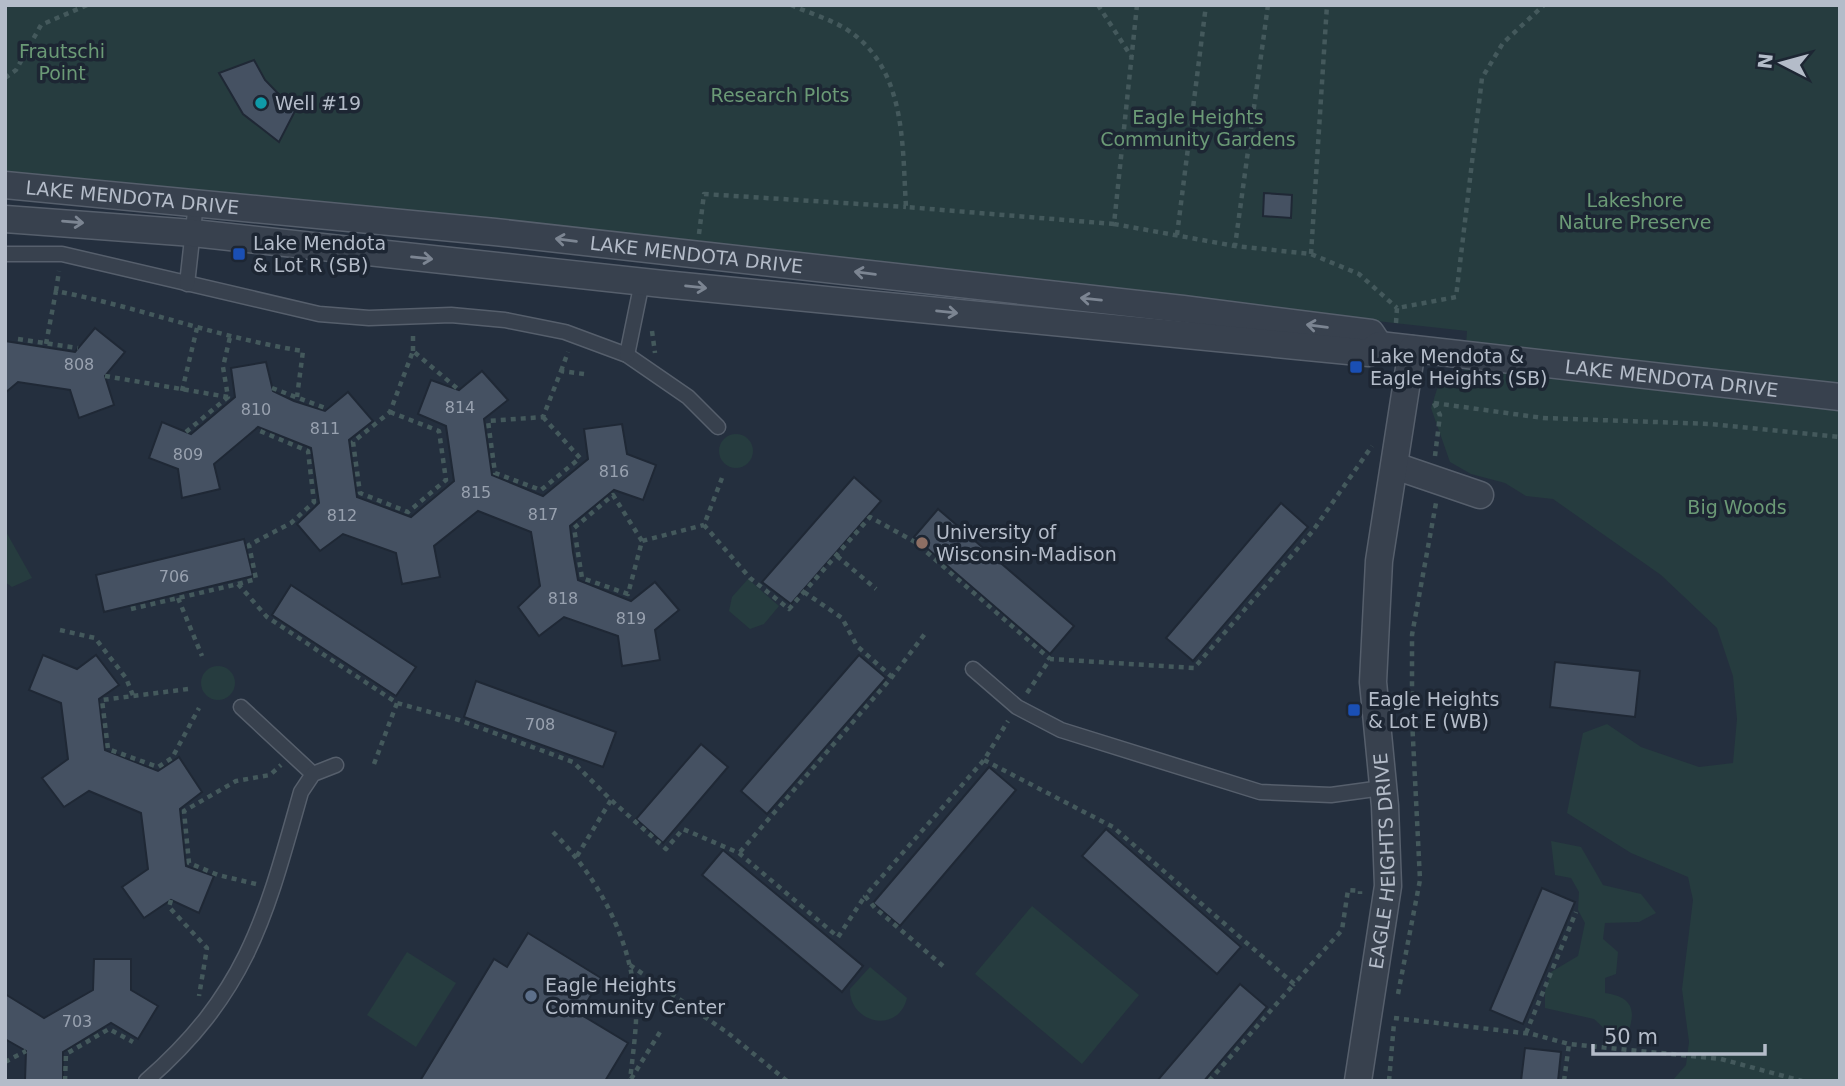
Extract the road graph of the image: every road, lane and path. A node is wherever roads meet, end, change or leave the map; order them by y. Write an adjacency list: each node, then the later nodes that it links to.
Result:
1 (87, 5): 10 (path)
2 (791, 5): 14 (path)
3 (1098, 5): 9 (path)
4 (1137, 5): 9 (path)
5 (1206, 5): 16 (path)
6 (1268, 5): 17 (path)
7 (1327, 5): 19 (path)
8 (1544, 5): 22 (path)
9 (1131, 57): 14 (path)
10 (5, 78)
11 (5, 185): 12 (street, LAKE MENDOTA DRIVE)
12 (196, 203): 15 (lane); 27 (street, LAKE MENDOTA DRIVE, one-way to 12)
13 (5, 219): 15 (street, LAKE MENDOTA DRIVE, one-way to 15)
14 (1114, 224): 16 (path)
15 (193, 233): 20 (street, LAKE MENDOTA DRIVE, one-way to 20); 21 (lane)
16 (1177, 235): 17 (path)
17 (1235, 246): 19 (path)
18 (5, 254): 21 (lane)
19 (1311, 254): 22 (path)
20 (642, 282): 27 (street, LAKE MENDOTA DRIVE, one-way to 27); 29 (lane)
21 (187, 284): 29 (lane)
22 (1397, 308): 27 (path)
23 (197, 328): 24 (path); 26 (path); 34 (path)
24 (230, 337): 35 (path); 36 (path)
25 (18, 339): 26 (path)
26 (46, 344): 28 (path)
27 (1395, 347): 37 (street, LAKE MENDOTA DRIVE); 46 (street, EAGLE HEIGHTS DRIVE)
28 (78, 348)
29 (628, 355): 41 (lane)
30 (584, 374): 40 (path)
31 (105, 376): 34 (path)
32 (272, 388): 36 (path)
33 (459, 390): 39 (path)
34 (182, 391): 35 (path)
35 (228, 397): 43 (path)
36 (297, 397): 38 (path)
37 (1840, 397)
38 (328, 409)
39 (390, 412): 39 (path)
40 (543, 417): 40 (path)
41 (718, 427)
42 (260, 431): 53 (path)
43 (186, 432)
44 (1840, 437): 48 (path)
45 (1377, 438): 61 (path)
46 (1395, 466): 48 (street); 75 (street, EAGLE HEIGHTS DRIVE)
47 (722, 478): 50 (path)
48 (1435, 480): 49 (street); 89 (path)
49 (1480, 495)
50 (704, 525): 51 (path); 55 (path)
51 (642, 541): 51 (path)
52 (836, 556): 54 (path); 55 (path); 61 (path)
53 (238, 584): 56 (path); 66 (path)
54 (876, 589)
55 (804, 592): 63 (path)
56 (178, 598): 57 (path); 60 (path)
57 (131, 609)
58 (60, 630): 65 (path)
59 (927, 631): 63 (path)
60 (202, 656)
61 (1050, 659): 68 (path)
62 (973, 669): 68 (lane)
63 (892, 677): 78 (path)
64 (188, 689): 65 (path)
65 (134, 698): 69 (path)
66 (397, 703): 72 (path); 76 (path)
67 (241, 707): 70 (lane)
68 (1017, 707): 71 (path); 75 (lane)
69 (199, 708)
70 (290, 755): 74 (lane); 80 (path)
71 (984, 760): 81 (path); 87 (path)
72 (374, 764)
73 (336, 765): 74 (lane)
74 (313, 774): 97 (lane)
75 (1382, 788): 101 (street, EAGLE HEIGHTS DRIVE)
76 (611, 800): 78 (path); 79 (path)
77 (554, 832): 79 (path)
78 (740, 853): 81 (path)
79 (578, 856): 85 (path)
80 (242, 880)
81 (865, 896): 86 (path)
82 (171, 900): 88 (path)
83 (1359, 905): 87 (path)
84 (1576, 912): 91 (path)
85 (629, 964): 98 (path); 99 (path)
86 (943, 966)
87 (1294, 984): 100 (path)
88 (199, 1000)
89 (1394, 1018): 91 (path); 102 (path)
90 (660, 1032): 98 (path)
91 (1526, 1033): 93 (path)
92 (134, 1042): 96 (path)
93 (1569, 1044): 103 (path); 104 (path)
94 (26, 1051): 95 (path)
95 (5, 1062)
96 (65, 1081)
97 (146, 1081)
98 (630, 1081)
99 (787, 1081)
100 (1209, 1081)
101 (1358, 1081)
102 (1389, 1081)
103 (1564, 1081)
104 (1802, 1081)

